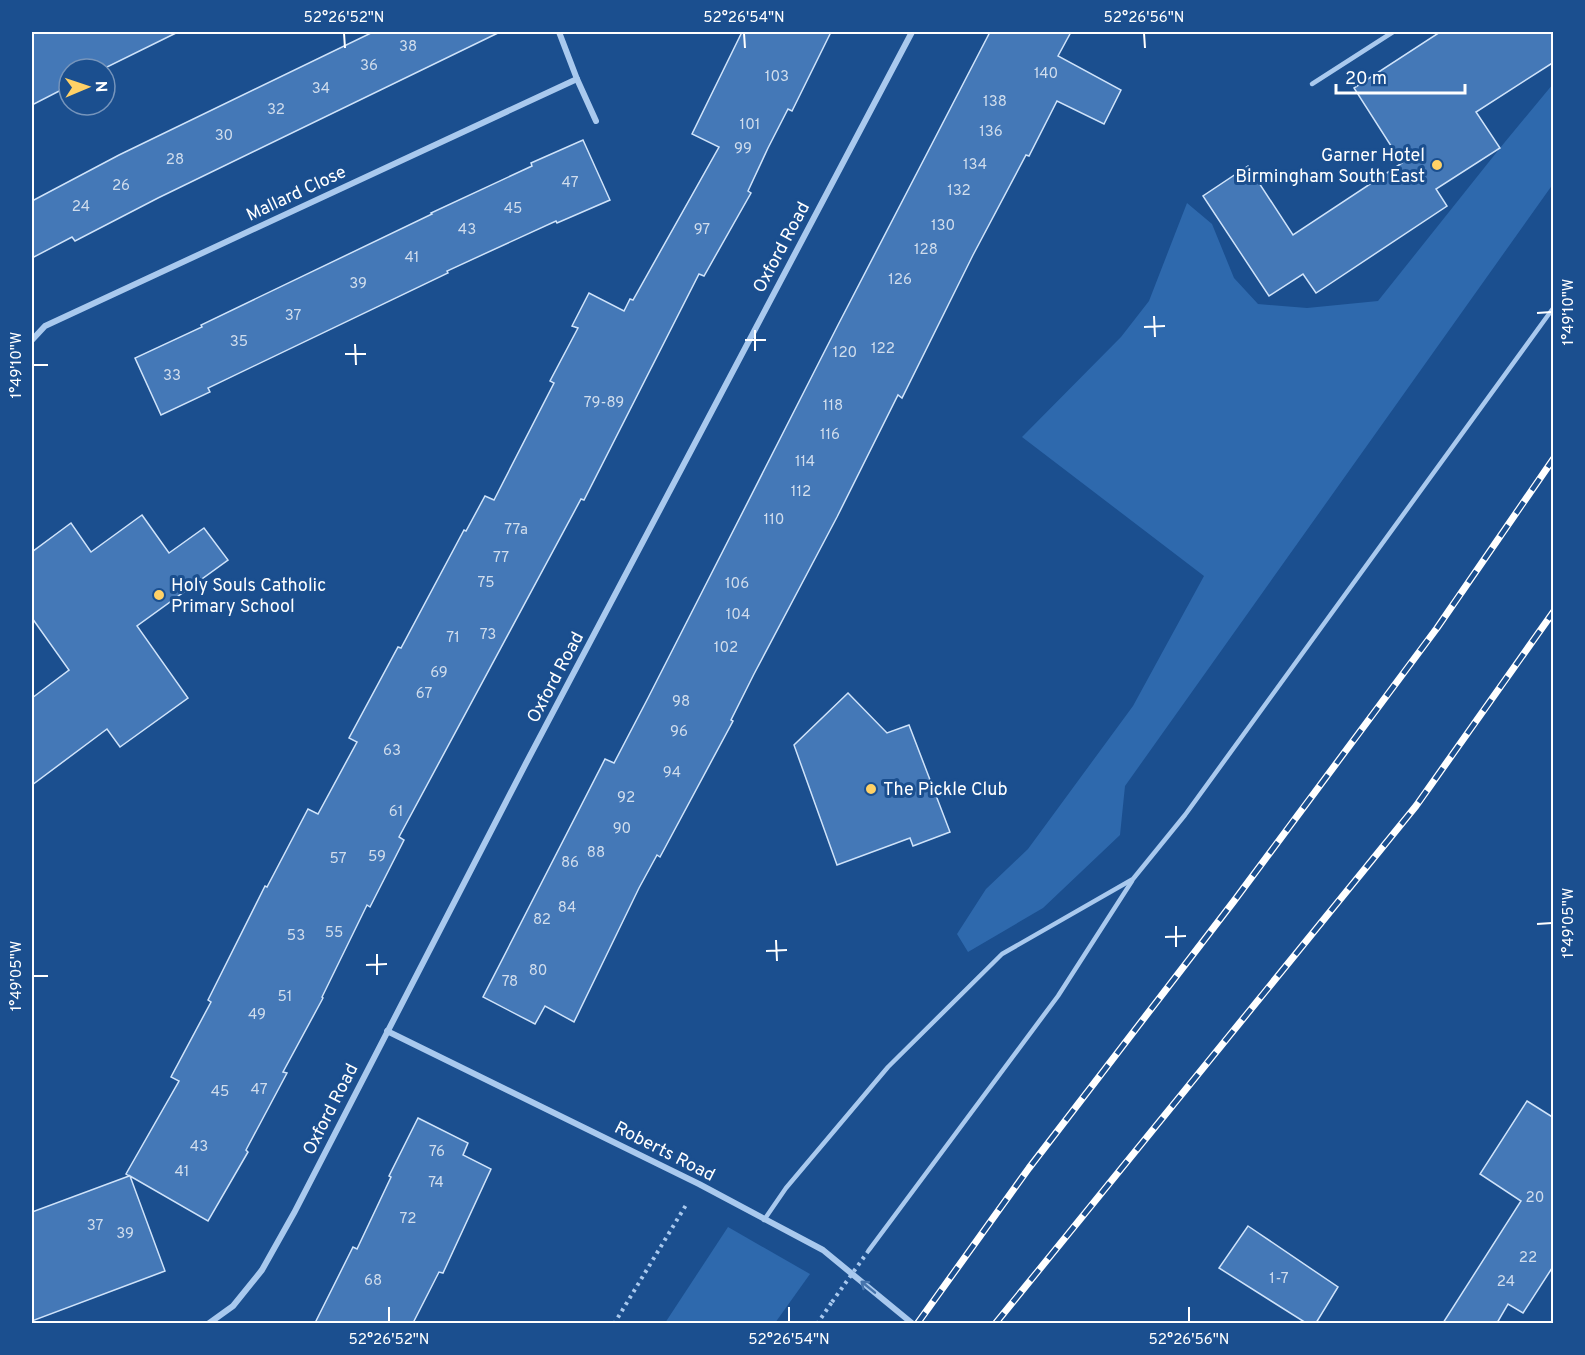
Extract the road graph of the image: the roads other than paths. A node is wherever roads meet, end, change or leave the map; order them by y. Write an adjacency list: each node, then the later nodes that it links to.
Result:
1 (559, 32): 4 (street)
2 (912, 32): 10 (street, Oxford Road)
3 (1393, 32): 5 (lane)
4 (577, 80): 6 (street); 8 (street, Mallard Close)
5 (1312, 84)
6 (596, 122)
7 (1554, 307): 9 (lane)
8 (32, 340)
9 (1133, 879): 11 (lane); 12 (lane)
10 (387, 1031): 11 (street, Roberts Road); 13 (street, Oxford Road)
11 (764, 1220): 14 (street, Roberts Road, one-way to 11)
12 (869, 1250)
13 (208, 1323)
14 (913, 1323)

